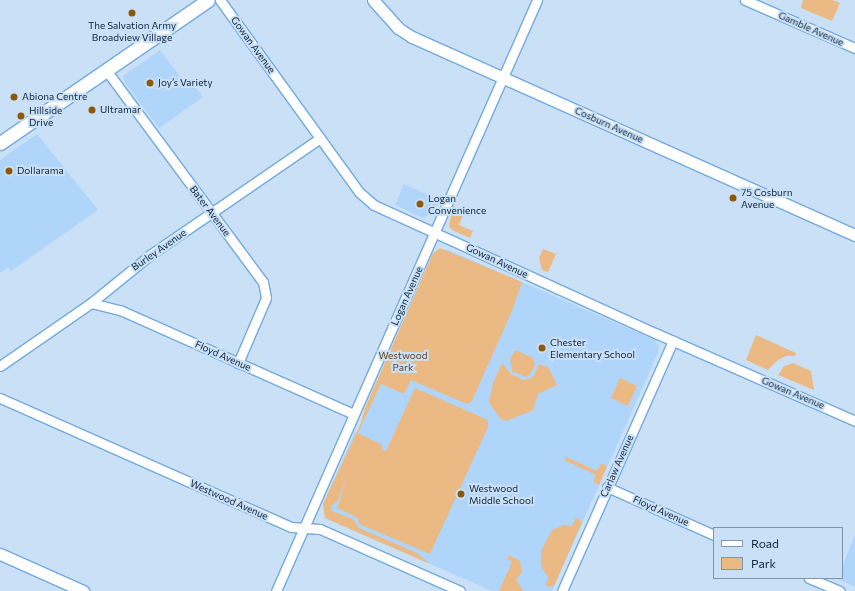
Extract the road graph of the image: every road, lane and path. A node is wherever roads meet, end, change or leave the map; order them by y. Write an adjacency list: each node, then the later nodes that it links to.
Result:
1 (208, 0): 7 (main road)
2 (220, 0): 9 (street, Gowan Avenue)
3 (373, 0): 8 (street, Cosburn Avenue)
4 (537, 0): 8 (street, Logan Avenue)
5 (745, 0): 6 (street, Gamble Avenue)
6 (855, 48)
7 (106, 70): 10 (main road); 11 (street, Bater Avenue)
8 (502, 78): 12 (street, Logan Avenue); 13 (street, Cosburn Avenue)
9 (320, 138): 11 (street, Burley Avenue); 12 (street, Gowan Avenue)
10 (0, 143)
11 (212, 213): 14 (street, Burley Avenue); 16 (street, Bater Avenue)
12 (435, 232): 15 (street, Gowan Avenue); 19 (street, Logan Avenue)
13 (855, 235)
14 (91, 303): 16 (street, Floyd Avenue); 17 (street, Burley Avenue)
15 (673, 341): 20 (street, Gowan Avenue); 21 (street, Carlaw Avenue)
16 (238, 363): 19 (street, Floyd Avenue)
17 (0, 366)
18 (0, 399): 22 (street, Westwood Avenue)
19 (354, 414): 22 (street, Logan Avenue)
20 (855, 420)
21 (607, 487): 23 (street, Floyd Avenue); 29 (street, Carlaw Avenue)
22 (304, 529): 27 (street, Logan Avenue); 28 (street, Westwood Avenue)
23 (713, 535)
24 (0, 554): 26 (street)
25 (812, 579): 30 (street)
26 (83, 591)
27 (276, 591)
28 (460, 591)
29 (562, 591)
30 (839, 591)

